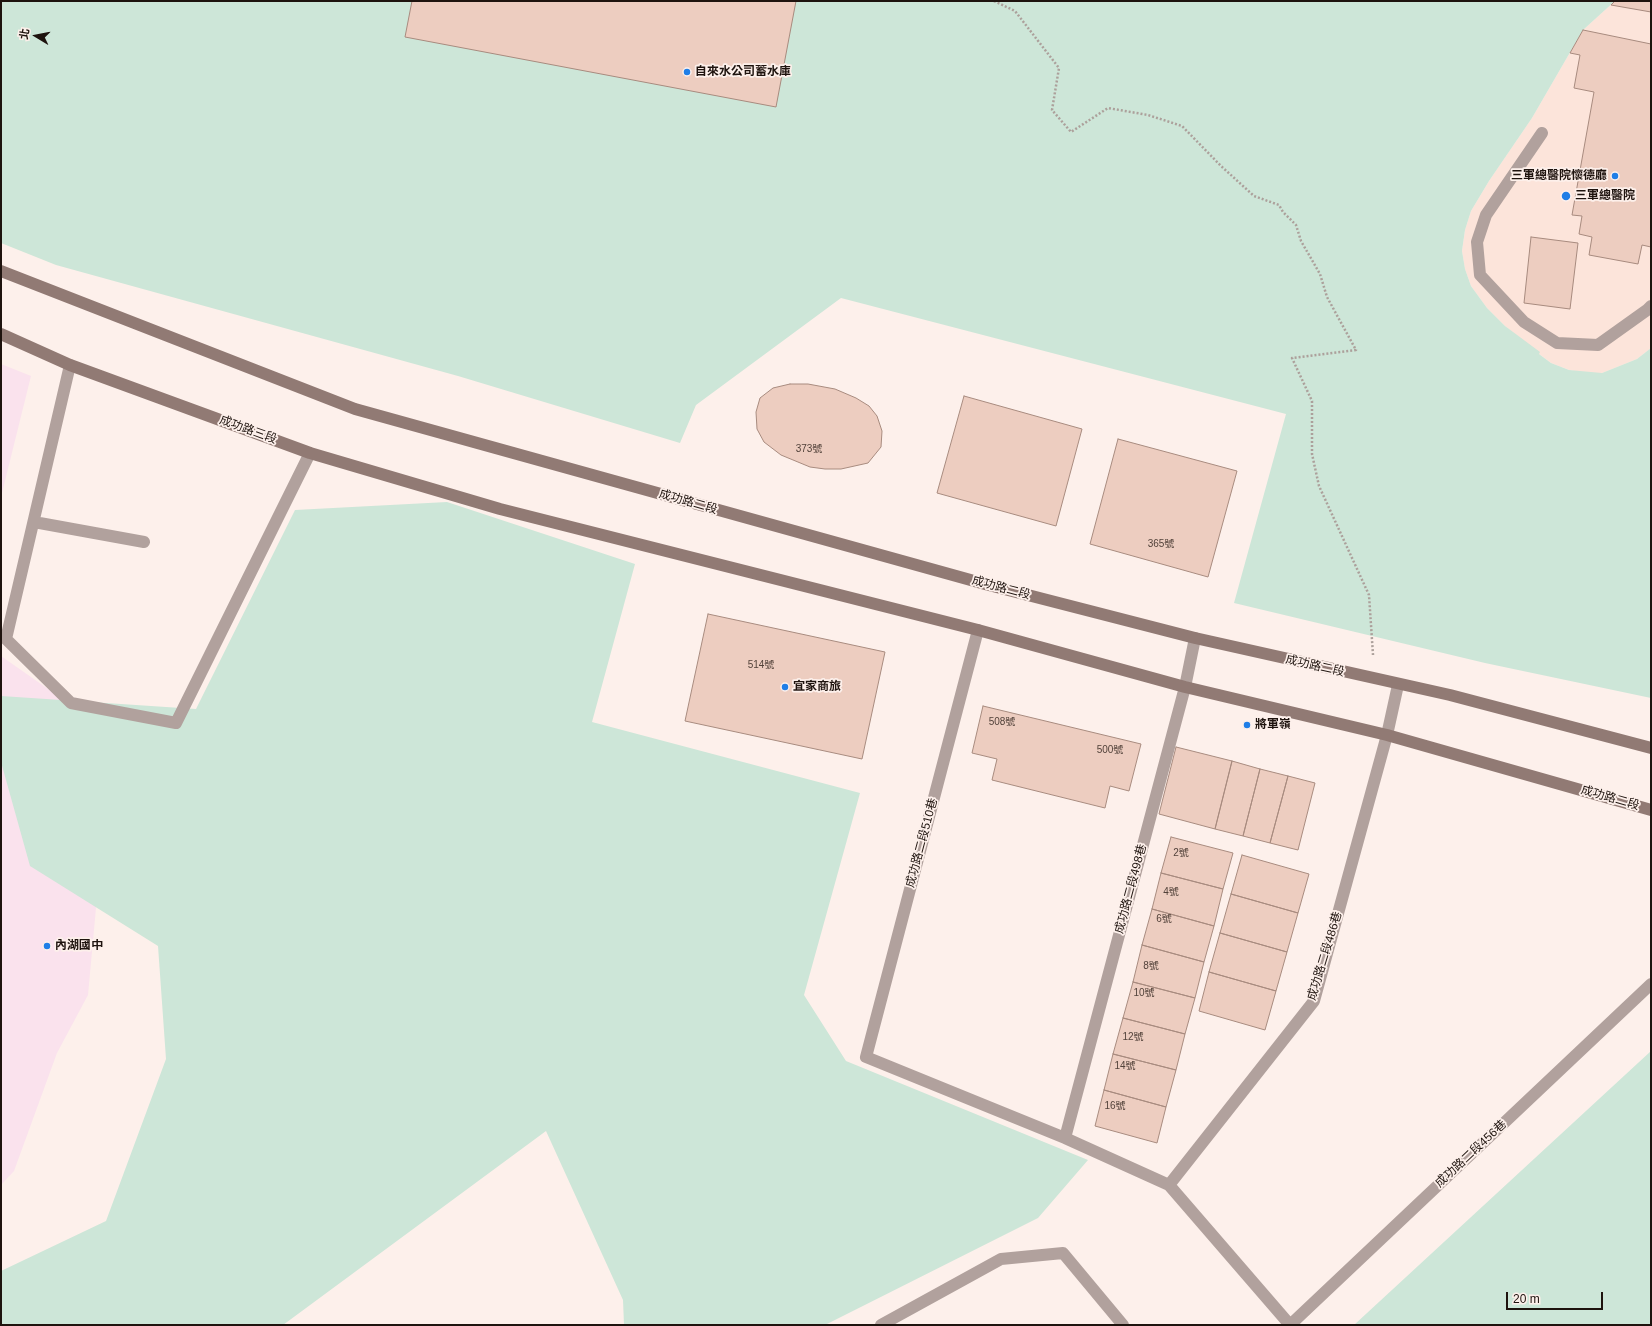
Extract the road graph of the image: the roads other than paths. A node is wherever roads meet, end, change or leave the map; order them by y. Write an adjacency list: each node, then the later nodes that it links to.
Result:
1 (1542, 133): 3 (street)
2 (1, 271): 11 (main road, 成功路二段)
3 (1651, 306)
4 (1, 334): 5 (main road, 成功路三段)
5 (70, 365): 6 (main road, 成功路三段); 8 (street)
6 (310, 453): 7 (main road, 成功路三段); 8 (street)
7 (500, 509): 10 (main road, 成功路二段)
8 (34, 522): 9 (street)
9 (144, 542)
10 (978, 630): 13 (main road, 成功路二段); 18 (street, 成功路二段510巷)
11 (1195, 638): 12 (main road, 成功路二段); 13 (street, 成功路二段498巷)
12 (1398, 685): 14 (street, 成功路二段486巷); 15 (main road, 成功路二段)
13 (1185, 687): 14 (main road, 成功路二段); 18 (street, 成功路二段498巷)
14 (1387, 735): 16 (main road, 成功路二段); 19 (street, 成功路二段486巷)
15 (1651, 748)
16 (1651, 810)
17 (1651, 984): 22 (street, 成功路二段456巷)
18 (1065, 1138): 19 (street)
19 (1169, 1185): 22 (street)
20 (881, 1325): 21 (street)
21 (1123, 1325)
22 (1290, 1325)

